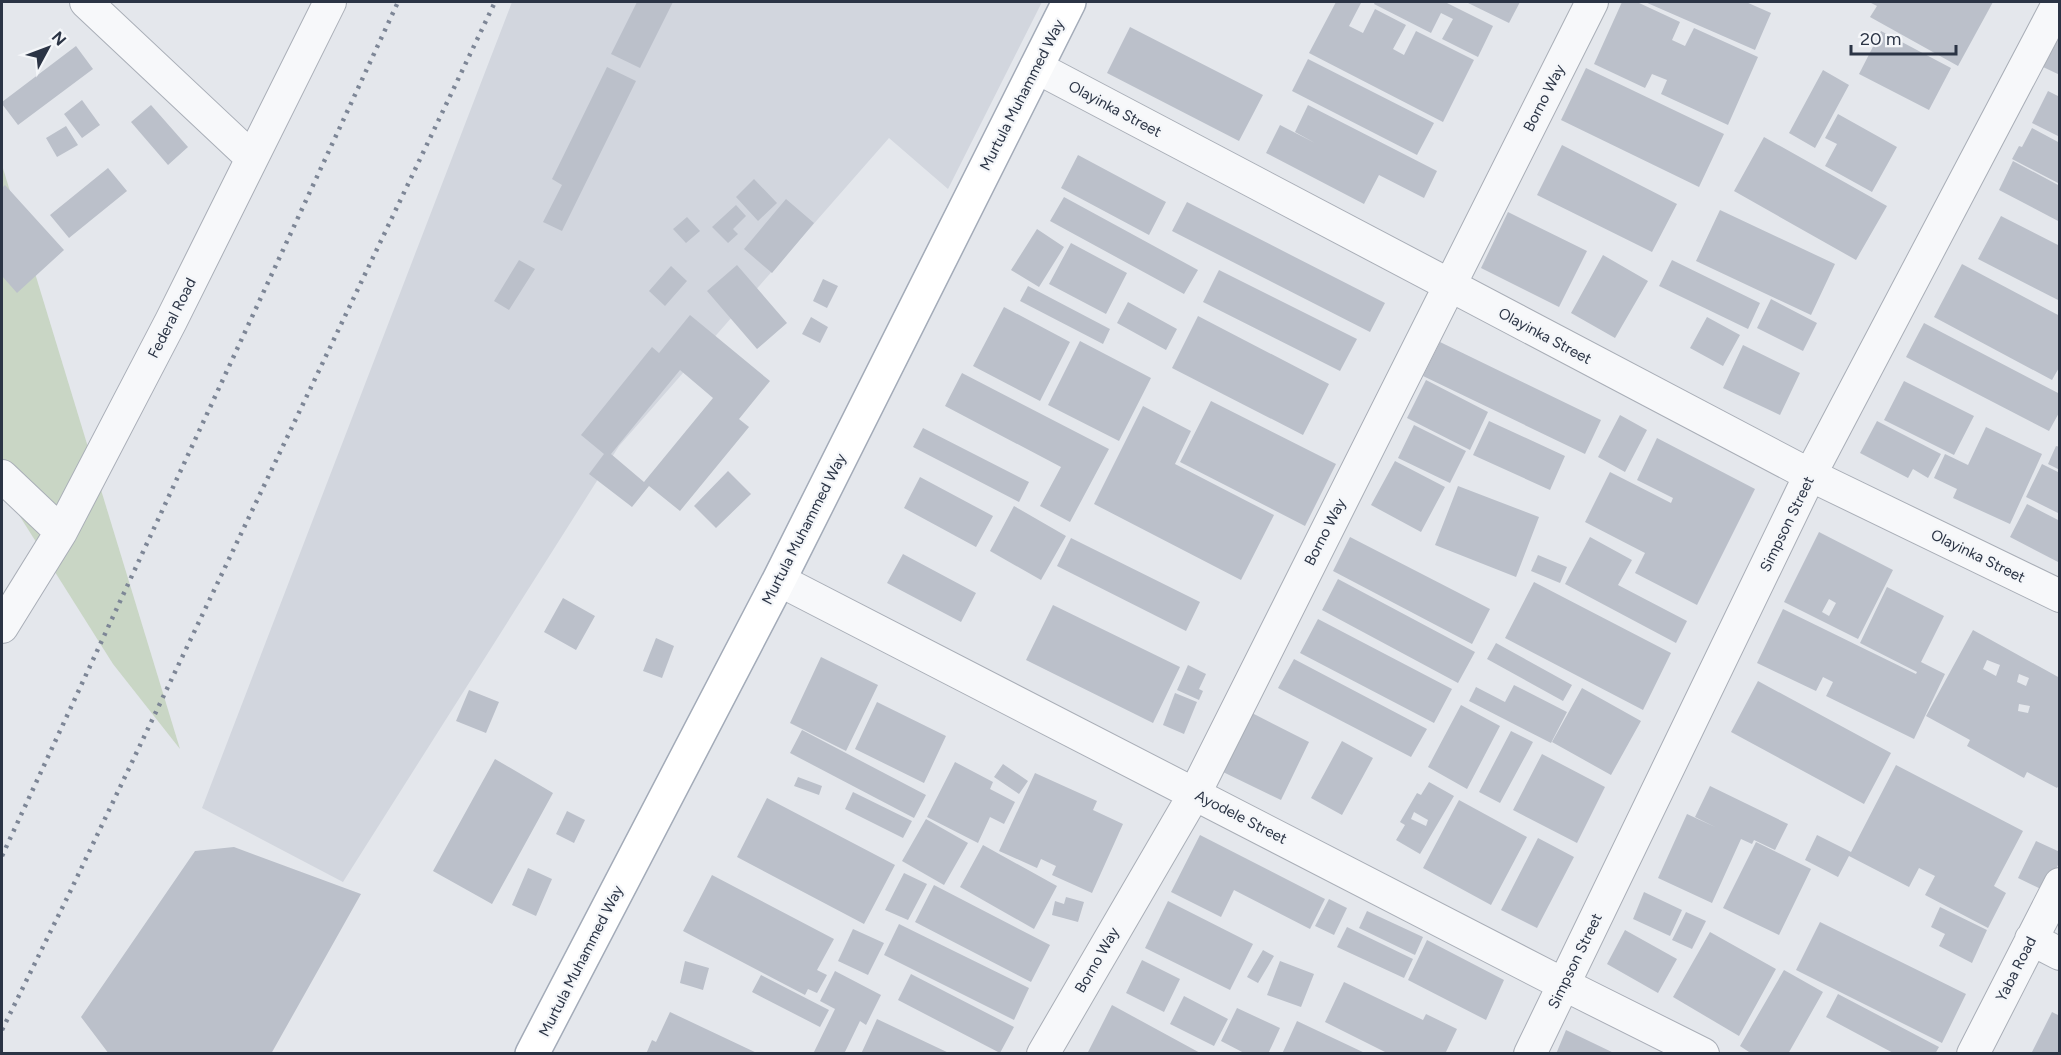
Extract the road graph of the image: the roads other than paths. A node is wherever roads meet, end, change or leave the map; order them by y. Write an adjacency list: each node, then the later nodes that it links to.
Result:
1 (86, 2): 7 (street)
2 (330, 2): 7 (street, Federal Road)
3 (1069, 2): 6 (main road, Murtula Muhammed Way)
4 (1592, 2): 8 (street, Borno Way)
5 (2059, 2): 9 (street, Simpson Street)
6 (1035, 67): 8 (street, Olayinka Street); 12 (main road, Murtula Muhammed Way)
7 (252, 158): 11 (street, Federal Road)
8 (1449, 286): 9 (street, Olayinka Street); 15 (street, Borno Way)
9 (1810, 475): 13 (street, Olayinka Street); 19 (street, Simpson Street)
10 (2, 476): 11 (street)
11 (61, 532): 14 (street, Federal Road)
12 (779, 580): 15 (street, Ayodele Street); 20 (main road, Murtula Muhammed Way)
13 (2060, 596)
14 (2, 627)
15 (1195, 793): 19 (street, Ayodele Street); 21 (street, Borno Way)
16 (2060, 884): 17 (street, Yaba Road)
17 (2031, 939): 18 (street); 24 (street, Yaba Road)
18 (2060, 954)
19 (1563, 984): 22 (street, Simpson Street); 23 (street, Ayodele Street)
20 (532, 1053)
21 (1043, 1053)
22 (1530, 1053)
23 (1703, 1053)
24 (1973, 1053)

